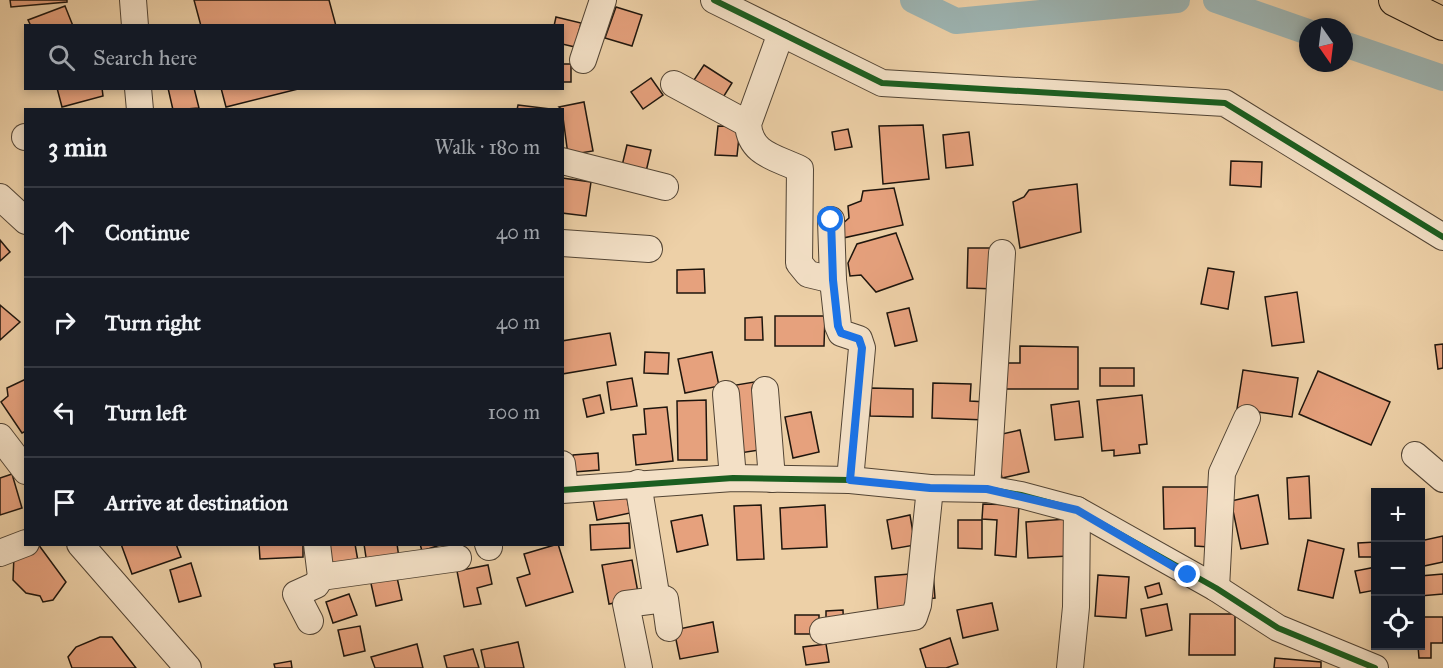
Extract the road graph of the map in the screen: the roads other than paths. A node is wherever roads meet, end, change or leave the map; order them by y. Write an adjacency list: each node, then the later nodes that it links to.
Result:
1 (133, 0): 5 (street)
2 (603, 0): 8 (street)
3 (714, 0): 7 (street)
4 (1395, 0): 6 (main road)
5 (135, 24)
6 (1443, 24)
7 (781, 33): 12 (street); 18 (street)
8 (584, 60)
9 (674, 84): 12 (street)
10 (138, 90): 11 (street)
11 (140, 108)
12 (748, 124): 22 (street)
13 (564, 162): 14 (street)
14 (665, 188)
15 (0, 197): 16 (street)
16 (24, 219)
17 (831, 220): 22 (street)
18 (1443, 237)
19 (564, 243): 20 (street)
20 (649, 249)
21 (1002, 253): 36 (street)
22 (833, 280): 32 (street)
23 (765, 390): 30 (street)
24 (726, 394): 29 (street)
25 (1247, 418): 44 (street)
26 (0, 437): 28 (street)
27 (1416, 455): 31 (street)
28 (24, 468)
29 (733, 478): 30 (street); 34 (street)
30 (772, 479): 32 (street)
31 (1443, 479)
32 (850, 480): 35 (street)
33 (564, 481): 34 (street)
34 (638, 483): 45 (street)
35 (930, 488): 36 (street); 48 (street)
36 (987, 489): 37 (street)
37 (1077, 510): 44 (street); 51 (street)
38 (24, 544): 41 (street)
39 (82, 546): 49 (street)
40 (317, 546): 43 (street)
41 (0, 553)
42 (458, 558): 43 (street)
43 (321, 577): 46 (street)
44 (1216, 588): 52 (street)
45 (657, 600): 47 (street); 50 (street)
46 (310, 621)
47 (669, 628)
48 (823, 632)
49 (188, 668)
50 (639, 668)
51 (1070, 668)
52 (1375, 668)

